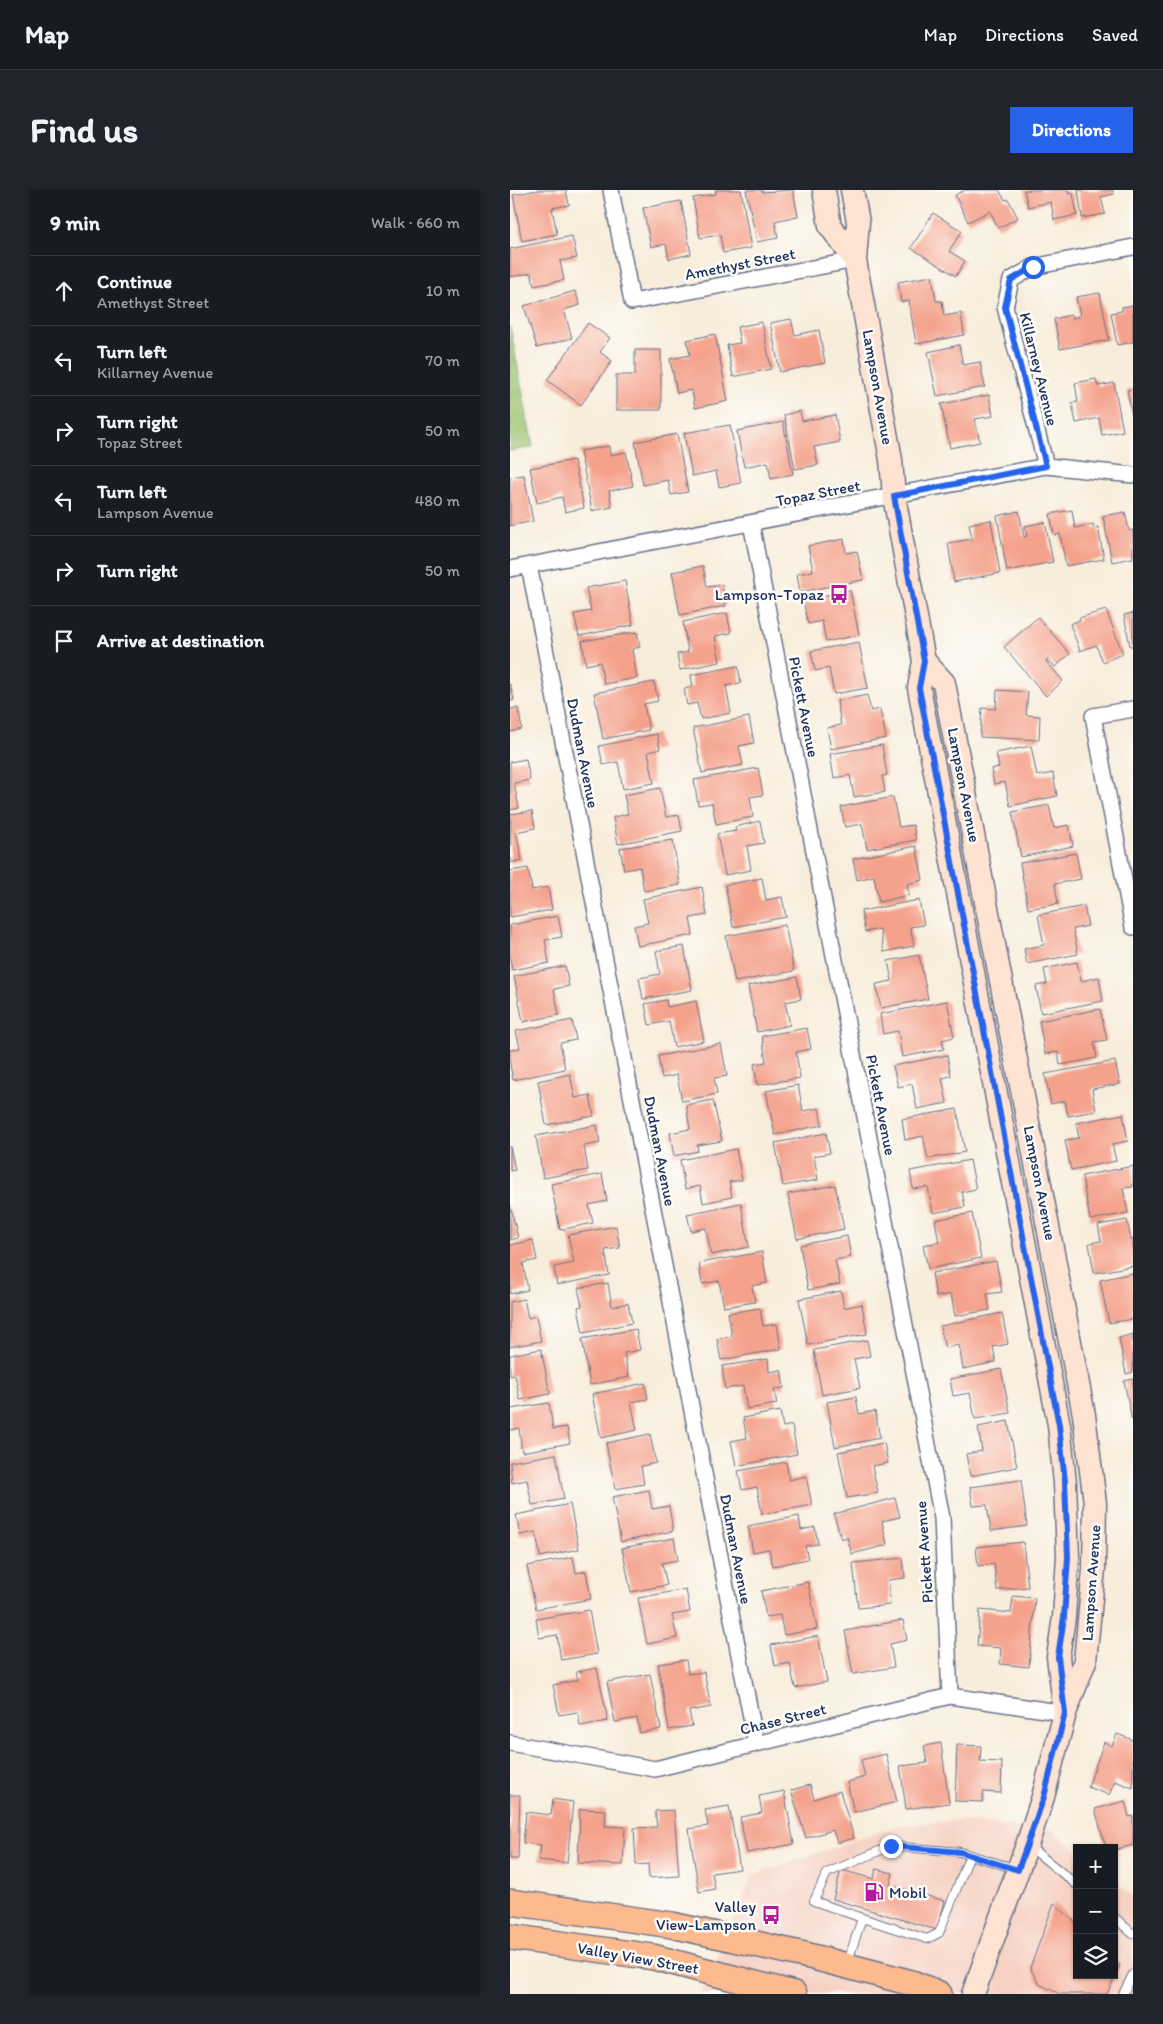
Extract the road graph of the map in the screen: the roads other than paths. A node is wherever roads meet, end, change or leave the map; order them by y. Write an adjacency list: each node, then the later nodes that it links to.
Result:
1 (611, 190): 5 (street, Amethyst Street)
2 (824, 190): 5 (main road, Lampson Avenue)
3 (852, 190): 5 (main road, Lampson Avenue)
4 (1133, 247): 6 (street, Killarney Avenue)
5 (855, 260): 8 (main road, Lampson Avenue)
6 (1046, 466): 7 (street, Topaz Street); 8 (street, Topaz Street)
7 (1133, 475)
8 (894, 496): 9 (street, Topaz Street); 15 (main road, Lampson Avenue)
9 (751, 523): 10 (street, Topaz Street); 14 (street, Pickett Avenue)
10 (529, 565): 11 (street, Topaz Street); 17 (street, Dudman Avenue)
11 (510, 568)
12 (1133, 709): 13 (street)
13 (1133, 927)
14 (950, 1696): 15 (street, Chase Street); 17 (street, Chase Street)
15 (1065, 1713): 18 (main road, Lampson Avenue)
16 (510, 1743): 17 (street, Chase Street)
17 (756, 1743)
18 (1027, 1845): 20 (main road, Lampson Avenue); 21 (lane)
19 (970, 1855): 20 (lane); 23 (lane); 23 (lane)
20 (1018, 1870): 31 (main road, Lampson Avenue)
21 (1073, 1883)
22 (510, 1902): 27 (main road)
23 (862, 1918): 27 (lane)
24 (1118, 1921): 25 (lane)
25 (1133, 1934)
26 (510, 1937): 29 (main road, Valley View Street)
27 (846, 1966): 30 (main road)
28 (1133, 1974): 32 (lane)
29 (782, 1992)
30 (939, 1994)
31 (973, 1994)
32 (1123, 1994)

